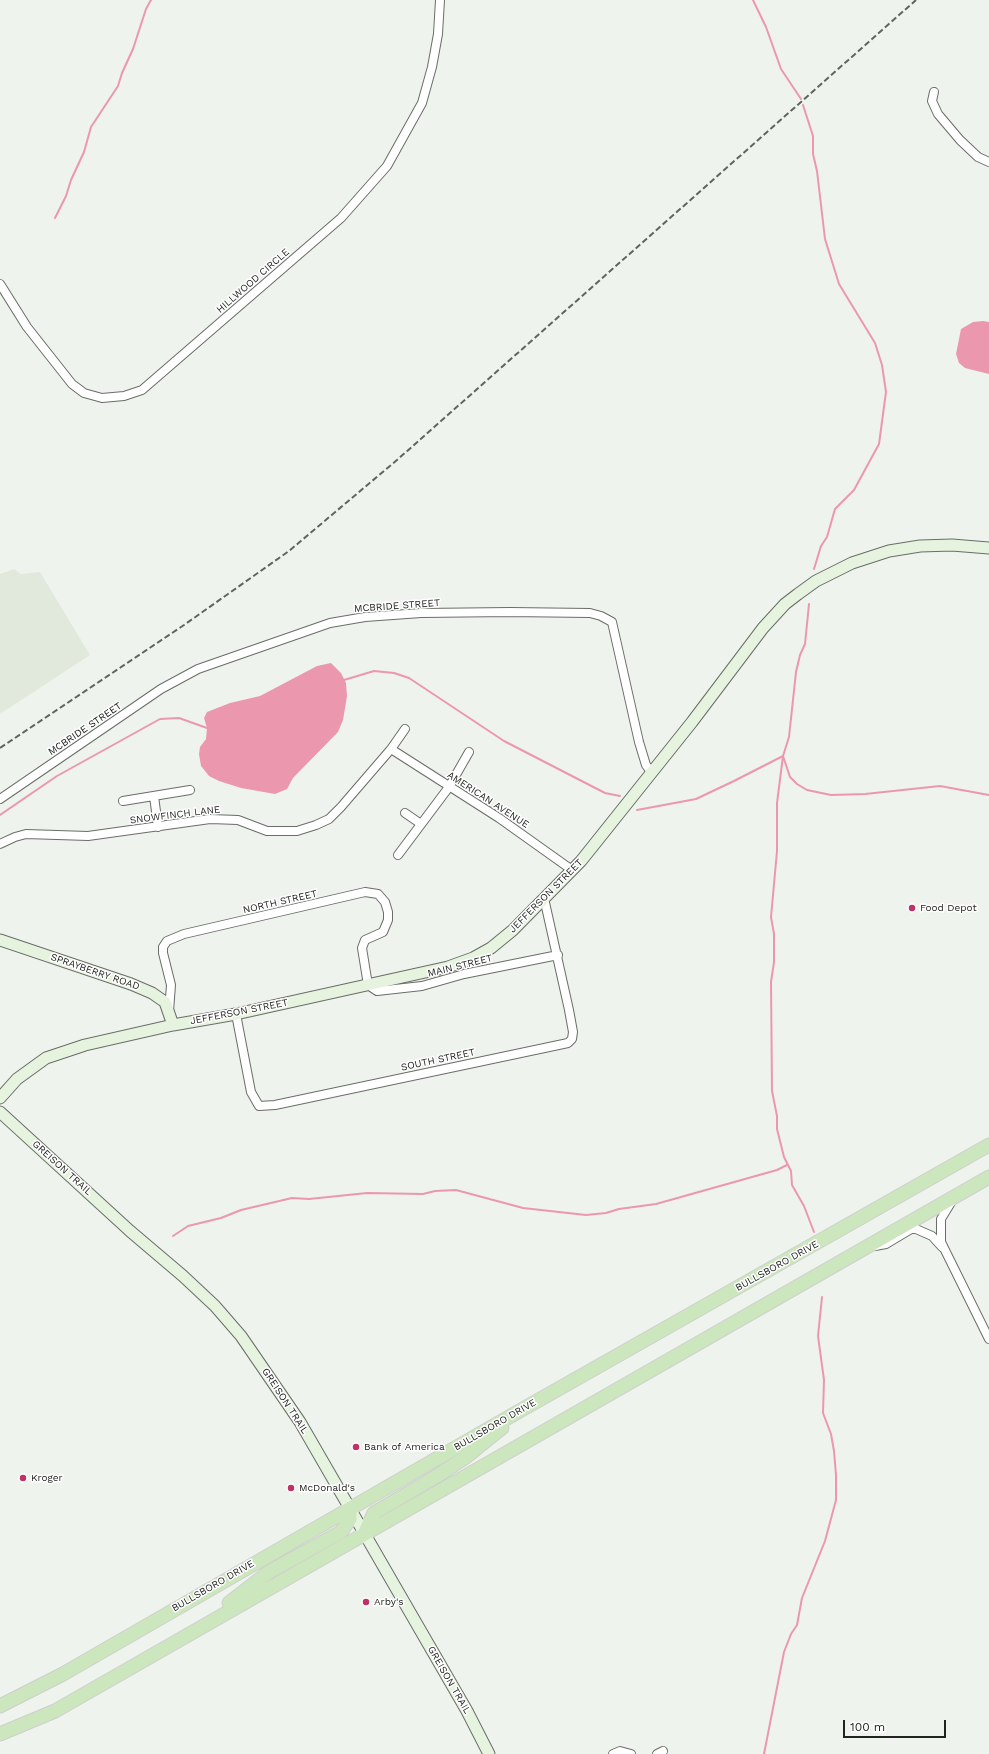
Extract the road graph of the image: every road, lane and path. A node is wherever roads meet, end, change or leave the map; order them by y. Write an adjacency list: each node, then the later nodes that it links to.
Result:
1 (440, 0): 4 (street, HILLWOOD CIRCLE)
2 (934, 92): 3 (street)
3 (989, 162)
4 (0, 284)
5 (989, 548): 9 (street, JEFFERSON STREET)
6 (405, 729): 7 (street, SNOWFINCH LANE)
7 (391, 749): 10 (street, AMERICAN AVENUE); 17 (street, SNOWFINCH LANE)
8 (469, 752): 10 (street)
9 (652, 773): 13 (street, MCBRIDE STREET); 20 (street, JEFFERSON STREET)
10 (449, 787): 16 (street); 20 (street, AMERICAN AVENUE)
11 (190, 790): 12 (street)
12 (154, 796): 14 (street); 17 (street)
13 (0, 799)
14 (123, 801)
15 (405, 813): 16 (street)
16 (421, 824): 19 (street)
17 (158, 827): 18 (street, SNOWFINCH LANE)
18 (0, 844)
19 (398, 855)
20 (572, 870): 21 (street, JEFFERSON STREET)
21 (544, 898): 23 (street, SOUTH STREET); 24 (street, JEFFERSON STREET)
22 (0, 940): 25 (street, SPRAYBERRY ROAD)
23 (558, 955): 24 (street, MAIN STREET); 26 (street, SOUTH STREET)
24 (368, 985): 25 (street, NORTH STREET); 26 (street, JEFFERSON STREET)
25 (169, 1011): 27 (street, SPRAYBERRY ROAD)
26 (236, 1014): 27 (street, JEFFERSON STREET)
27 (173, 1025): 28 (street, JEFFERSON STREET)
28 (0, 1098)
29 (0, 1112): 38 (street, GREISON TRAIL)
30 (989, 1144): 37 (main road, BULLSBORO DRIVE)
31 (989, 1169): 33 (main road)
32 (989, 1177): 33 (main road)
33 (954, 1197): 34 (main road); 35 (street)
34 (867, 1247): 35 (street); 39 (main road)
35 (948, 1256): 36 (street)
36 (989, 1339)
37 (523, 1409): 38 (main road, BULLSBORO DRIVE); 39 (main road)
38 (350, 1508): 39 (street, GREISON TRAIL); 40 (main road); 41 (main road, BULLSBORO DRIVE)
39 (364, 1534): 40 (main road); 43 (street, GREISON TRAIL)
40 (211, 1621): 42 (main road)
41 (0, 1706)
42 (0, 1734)
43 (489, 1754)
44 (613, 1754): 45 (street)
45 (631, 1754)

